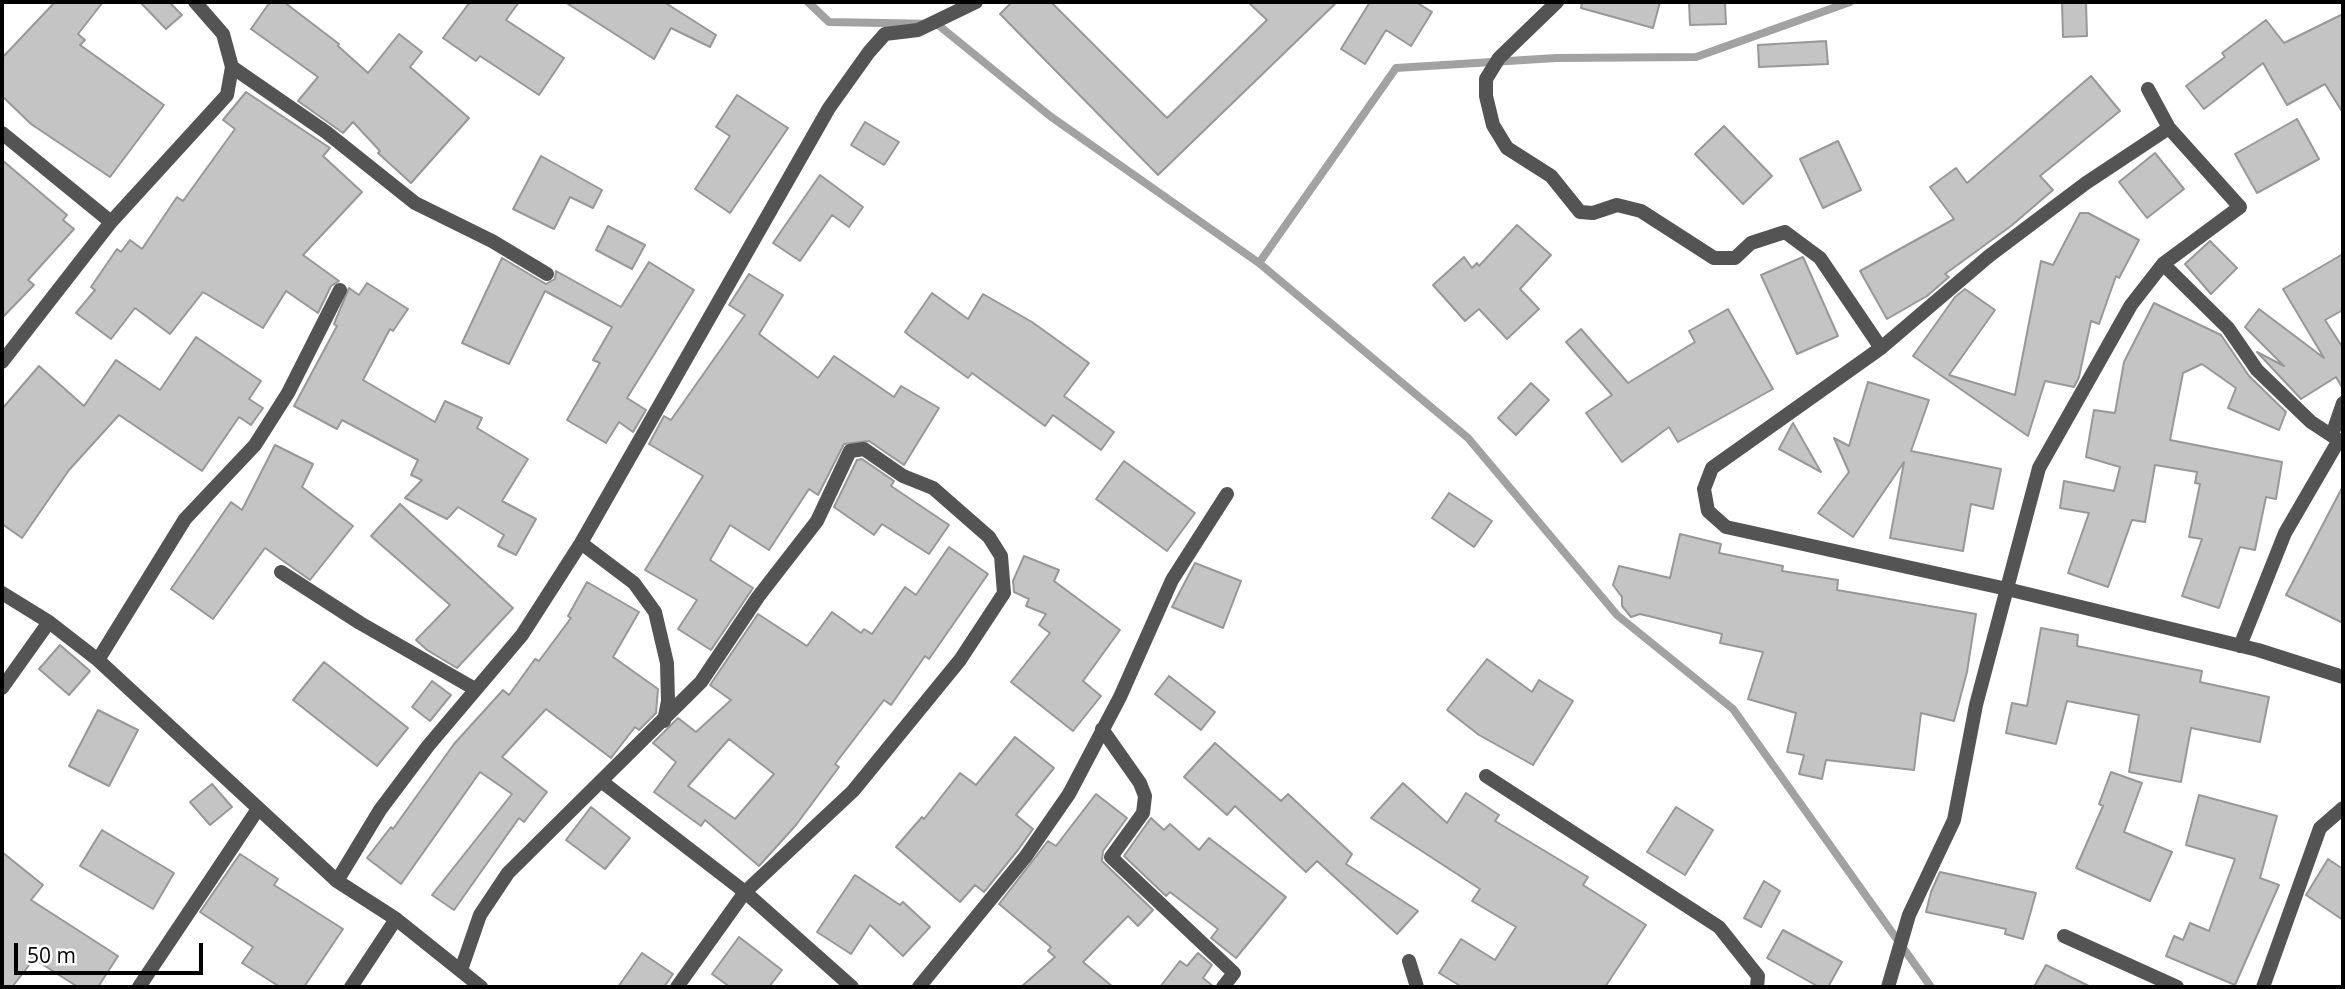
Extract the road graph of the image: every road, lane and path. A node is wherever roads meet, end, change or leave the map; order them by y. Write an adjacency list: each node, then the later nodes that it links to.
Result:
1 (195, 2): 4 (street)
2 (976, 2): 17 (street)
3 (1556, 2): 12 (street)
4 (232, 67): 8 (street); 10 (street)
5 (2148, 89): 6 (street)
6 (2169, 128): 9 (street); 12 (street)
7 (2, 133): 8 (street)
8 (111, 222): 13 (street)
9 (2163, 264): 15 (street); 19 (street)
10 (547, 274)
11 (340, 290): 23 (street)
12 (1881, 348): 19 (street)
13 (2, 362)
14 (2343, 403): 15 (street)
15 (2338, 439): 22 (street)
16 (1227, 494): 28 (street)
17 (580, 543): 26 (street); 27 (street)
18 (281, 572): 26 (street)
19 (2007, 589): 22 (street); 48 (street)
20 (2, 593): 21 (street)
21 (49, 622): 23 (street); 25 (street)
22 (2240, 646): 24 (street)
23 (98, 660): 32 (street)
24 (2343, 677)
25 (2, 688)
26 (475, 689): 33 (street)
27 (664, 722): 30 (street); 34 (street)
28 (1102, 729): 44 (street); 45 (street)
29 (1486, 776): 47 (street)
30 (601, 781): 34 (street); 38 (street)
31 (2343, 808): 50 (street)
32 (258, 809): 33 (street); 39 (street)
33 (337, 881): 35 (street)
34 (745, 892): 42 (street); 43 (street)
35 (396, 919): 38 (street); 40 (street)
36 (2064, 936): 49 (street)
37 (1409, 961): 46 (street)
38 (461, 970): 41 (street)
39 (139, 987)
40 (351, 987)
41 (481, 987)
42 (677, 987)
43 (852, 987)
44 (919, 987)
45 (1223, 987)
46 (1417, 987)
47 (1757, 987)
48 (1888, 987)
49 (2177, 987)
50 (2263, 987)

